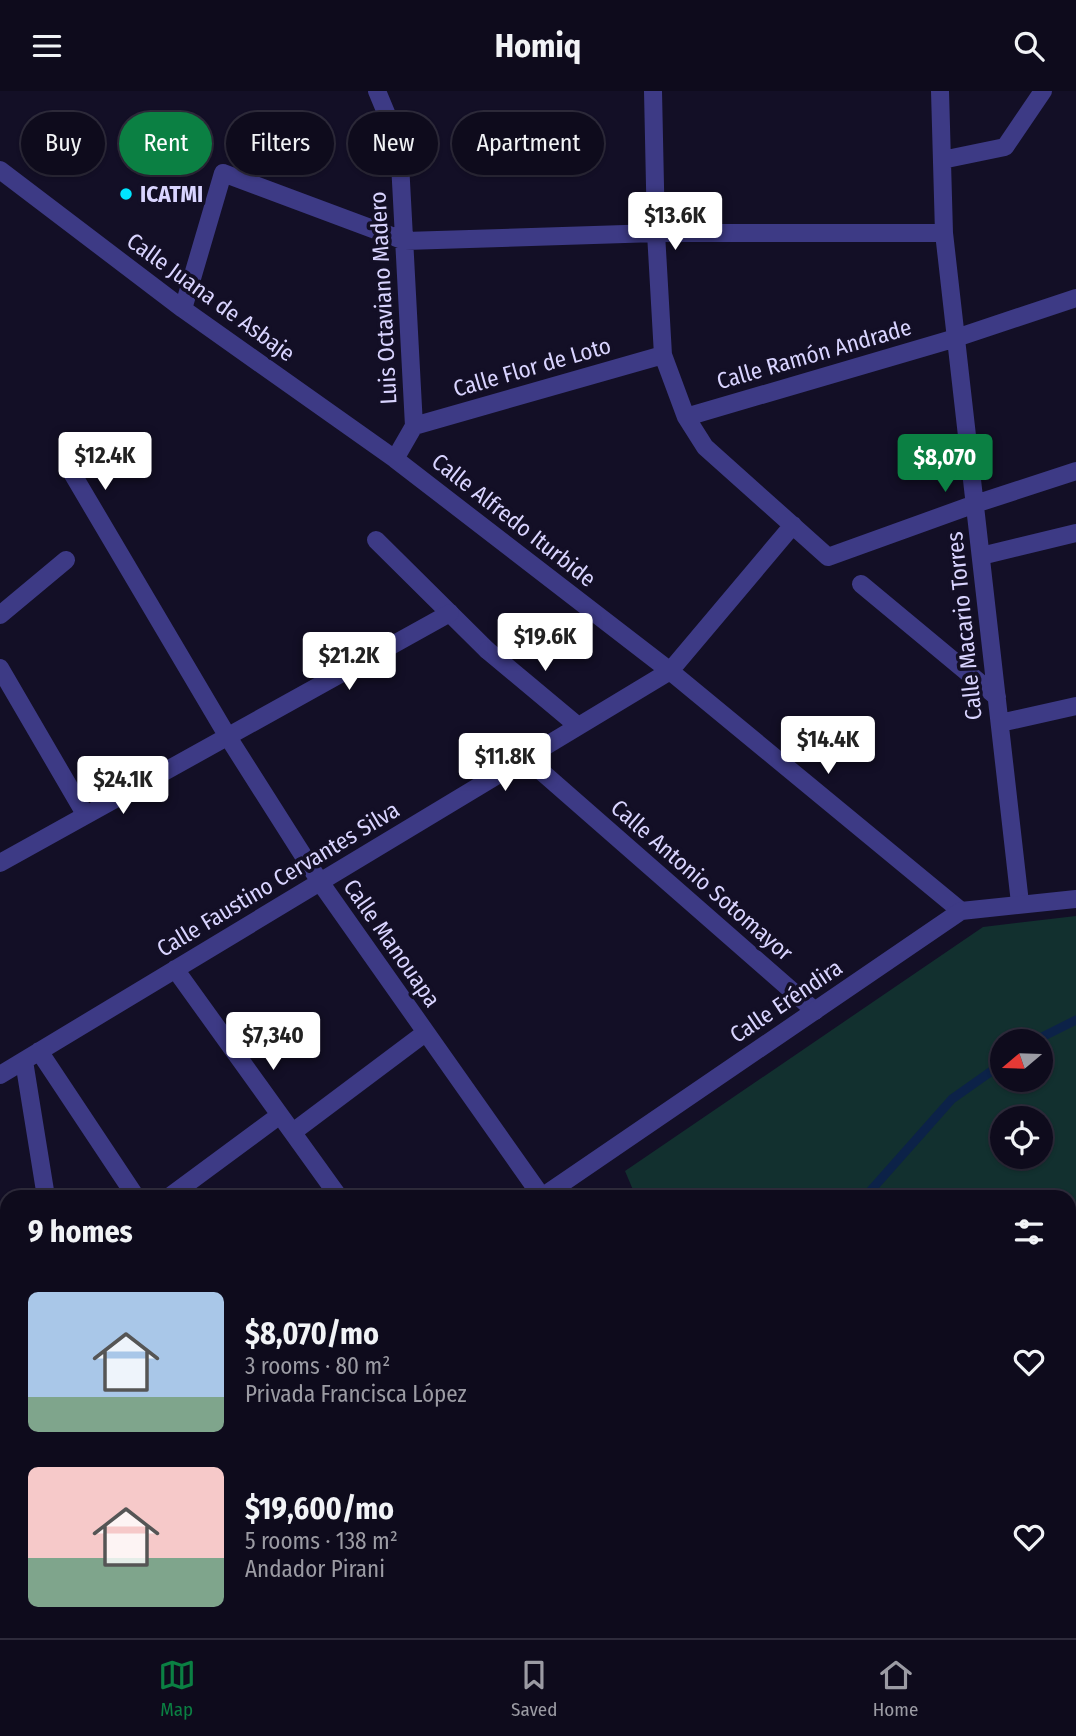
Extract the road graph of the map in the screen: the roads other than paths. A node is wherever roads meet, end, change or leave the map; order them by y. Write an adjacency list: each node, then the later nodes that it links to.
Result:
1 (377, 91): 9 (street, Luis Octaviano Madero)
2 (653, 91): 7 (street)
3 (940, 91): 5 (street, Calle Macario Torres)
4 (1042, 91): 5 (street)
5 (942, 160): 8 (street, Calle Macario Torres)
6 (0, 170): 11 (street, Calle Juana de Asbaje)
7 (656, 233): 8 (street); 9 (street); 13 (street)
8 (944, 233): 12 (street, Calle Macario Torres)
9 (405, 241): 11 (street); 15 (street, Luis Octaviano Madero)
10 (1076, 298): 12 (street, Calle Ramón Andrade)
11 (184, 309): 16 (street, Calle Juana de Asbaje)
12 (956, 338): 14 (street, Calle Ramón Andrade); 19 (street, Calle Macario Torres)
13 (663, 355): 14 (street); 15 (street, Calle Flor de Loto)
14 (687, 417): 20 (street)
15 (414, 426): 16 (street, Luis Octaviano Madero)
16 (395, 459): 29 (street, Calle Alfredo Iturbide)
17 (1076, 471): 19 (street)
18 (72, 473): 34 (street, Calle Manouapa)
19 (975, 504): 20 (street); 23 (street, Calle Macario Torres)
20 (793, 525): 29 (street, Calle Faustino Cervantes Silva)
21 (1076, 533): 23 (street)
22 (376, 540): 26 (street)
23 (981, 556): 30 (street, Calle Macario Torres)
24 (66, 560): 27 (street)
25 (861, 584): 30 (street)
26 (450, 613): 33 (street); 34 (street)
27 (0, 615)
28 (0, 668): 36 (street)
29 (670, 671): 33 (street, Calle Faustino Cervantes Silva); 41 (street, Calle Alfredo Iturbide)
30 (997, 697): 32 (street, Calle Macario Torres)
31 (1076, 706): 32 (street)
32 (1000, 723): 40 (street, Calle Macario Torres)
33 (578, 726): 35 (street, Calle Faustino Cervantes Silva)
34 (228, 737): 36 (street); 38 (street, Calle Manouapa)
35 (526, 758): 38 (street, Calle Faustino Cervantes Silva); 43 (street, Calle Antonio Sotomayor)
36 (85, 814): 37 (street)
37 (0, 863)
38 (320, 882): 42 (street, Calle Faustino Cervantes Silva); 44 (street, Calle Manouapa)
39 (1076, 899): 40 (street, Calle Eréndira)
40 (1020, 903): 41 (street, Calle Eréndira)
41 (961, 911): 43 (street, Calle Eréndira)
42 (175, 969): 45 (street, Calle Faustino Cervantes Silva); 47 (street)
43 (815, 1011): 54 (street, Calle Eréndira)
44 (425, 1033): 48 (street); 53 (street, Calle Manouapa)
45 (32, 1056): 46 (street, Calle Faustino Cervantes Silva); 49 (street); 50 (street)
46 (0, 1075)
47 (280, 1115): 48 (street); 51 (street)
48 (293, 1132): 52 (street)
49 (45, 1190)
50 (131, 1190)
51 (178, 1190)
52 (334, 1190)
53 (537, 1190)
54 (552, 1190)

